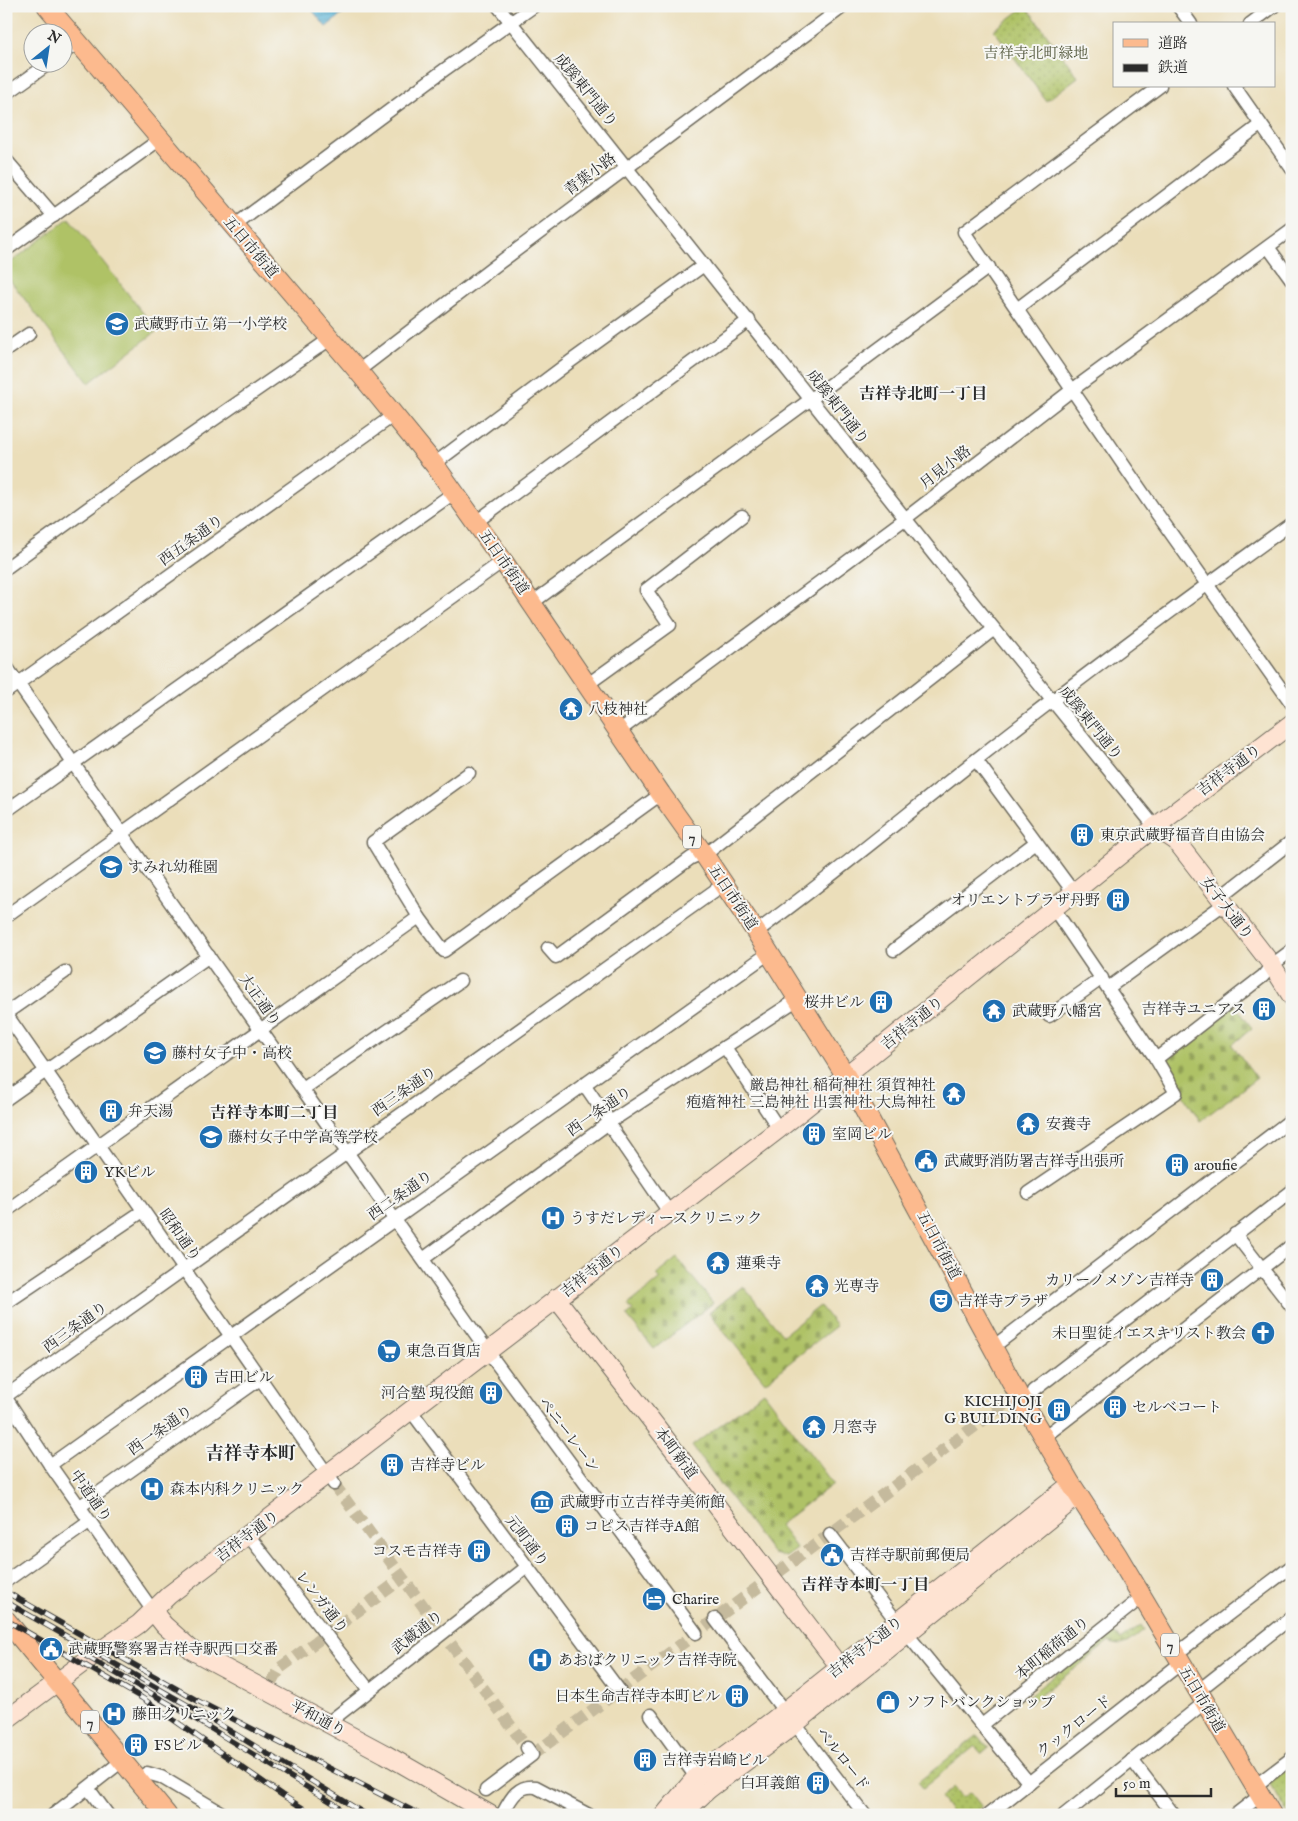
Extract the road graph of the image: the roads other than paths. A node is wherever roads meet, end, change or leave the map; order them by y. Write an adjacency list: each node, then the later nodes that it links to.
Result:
1 (498, 6): 8 (street, 成蹊東門通り)
2 (534, 6): 8 (street)
3 (844, 6): 19 (street, 青葉小路)
4 (1178, 6): 9 (street)
5 (1274, 6): 10 (street)
6 (50, 7): 7 (main road, 五日市街道 / 7)
7 (57, 22)
8 (511, 22): 19 (street, 成蹊東門通り); 22 (street)
9 (1189, 22)
10 (1253, 22)
11 (72, 51): 17 (main road, 五日市街道 / 7)
12 (37, 72): 15 (street)
13 (1157, 88): 27 (street)
14 (1235, 88): 16 (street)
15 (6, 94)
16 (1260, 125): 20 (street); 29 (street)
17 (159, 140): 21 (street); 22 (main road, 五日市街道 / 7)
18 (6, 160): 21 (street)
19 (627, 167): 26 (street, 成蹊東門通り); 34 (street, 青葉小路)
20 (1292, 169)
21 (54, 216): 25 (street)
22 (234, 226): 32 (main road, 五日市街道 / 7)
23 (1292, 229): 24 (street, 月見小路)
24 (1268, 247): 28 (street); 35 (street, 月見小路)
25 (6, 250)
26 (704, 265): 30 (street, 成蹊東門通り); 38 (street)
27 (989, 267): 29 (street); 36 (street)
28 (1292, 280)
29 (1017, 309): 35 (street)
30 (749, 320): 36 (street, 成蹊東門通り); 42 (street)
31 (29, 334): 33 (street)
32 (330, 339): 34 (main road, 五日市街道 / 7); 45 (street)
33 (6, 350)
34 (358, 371): 37 (main road, 五日市街道 / 7)
35 (1072, 390): 41 (street, 月見小路); 46 (street)
36 (811, 399): 41 (street, 成蹊東門通り); 47 (street)
37 (394, 415): 38 (main road, 五日市街道 / 7); 50 (street, 西五条通り)
38 (434, 464): 39 (main road, 五日市街道 / 7)
39 (455, 492): 42 (main road, 五日市街道 / 7); 58 (street)
40 (742, 516): 51 (street)
41 (906, 518): 48 (street, 成蹊東門通り); 56 (street, 月見小路)
42 (476, 522): 44 (main road, 五日市街道 / 7)
43 (1292, 523): 46 (street)
44 (503, 561): 47 (main road, 五日市街道 / 7); 63 (street)
45 (6, 568)
46 (1207, 584): 53 (street); 54 (street)
47 (532, 602): 51 (main road, 五日市街道 / 7)
48 (994, 629): 53 (street, 成蹊東門通り); 66 (street)
49 (6, 666): 50 (street, 大正通り)
50 (18, 684): 52 (street, 西五条通り); 58 (street, 大正通り)
51 (588, 684): 56 (main road, 五日市街道 / 7)
52 (6, 692)
53 (1052, 701): 57 (street); 62 (street, 成蹊東門通り)
54 (1292, 704)
55 (1292, 723): 62 (main road, 吉祥寺通り)
56 (619, 731): 60 (main road, 五日市街道 / 7)
57 (976, 760): 65 (street); 73 (street)
58 (74, 764): 61 (street); 63 (street, 大正通り)
59 (469, 773): 72 (street)
60 (661, 794): 66 (main road, 五日市街道 / 7); 72 (street)
61 (6, 811)
62 (1155, 826): 68 (main road, 吉祥寺通り); 69 (main road, 女子大通り)
63 (122, 834): 71 (street); 78 (street, 大正通り)
64 (1292, 841): 69 (street)
65 (1036, 842): 68 (street); 75 (street)
66 (703, 853): 67 (main road, 五日市街道 / 7); 74 (street)
67 (724, 884): 73 (main road, 五日市街道 / 7); 99 (street, 西三条通り)
68 (1074, 893): 70 (main road, 吉祥寺通り)
69 (1221, 901): 79 (main road, 女子大通り); 82 (street)
70 (1054, 909): 82 (street); 91 (main road, 吉祥寺通り)
71 (6, 916)
72 (419, 917): 87 (street)
73 (756, 932): 77 (main road, 五日市街道 / 7)
74 (548, 948)
75 (894, 950)
76 (1292, 950): 79 (street)
77 (769, 953): 84 (main road, 五日市街道 / 7); 92 (street, 西二条通り)
78 (209, 956): 87 (street, 大正通り); 90 (street)
79 (1272, 965): 83 (main road, 女子大通り); 89 (street)
80 (65, 972): 85 (street)
81 (460, 981): 93 (street)
82 (1105, 983): 86 (street); 89 (street)
83 (1292, 997)
84 (798, 999): 88 (street, 西一条通り); 91 (main road, 五日市街道 / 7)
85 (6, 1014): 90 (street, 昭和通り)
86 (1049, 1016)
87 (261, 1030): 93 (street, 大正通り); 98 (street)
88 (725, 1047): 96 (street, 西一条通り); 97 (street)
89 (1156, 1059): 101 (street)
90 (46, 1071): 94 (street); 98 (street, 昭和通り)
91 (846, 1076): 97 (main road, 吉祥寺通り); 115 (main road, 五日市街道 / 7)
92 (584, 1084): 96 (street); 105 (street, 西二条通り)
93 (303, 1089): 99 (street, 大正通り)
94 (6, 1099)
95 (1292, 1119): 115 (street)
96 (610, 1122): 104 (street); 108 (street, 西一条通り)
97 (779, 1129): 104 (main road, 吉祥寺通り)
98 (98, 1146): 102 (street); 103 (street, 昭和通り)
99 (347, 1152): 105 (street, 大正通り); 110 (street, 西三条通り)
100 (1292, 1190): 106 (street)
101 (1028, 1192)
102 (6, 1211)
103 (143, 1211): 110 (street, 昭和通り); 112 (street)
104 (669, 1212): 111 (main road, 吉祥寺通り)
105 (395, 1218): 108 (street, 大正通り); 114 (street, 西二条通り)
106 (1235, 1234): 109 (street); 118 (street)
107 (1292, 1245): 109 (street)
108 (423, 1258): 116 (street, 大正通り)
109 (1262, 1268): 113 (street); 121 (street)
110 (183, 1269): 114 (street, 昭和通り); 119 (street, 西三条通り)
111 (556, 1298): 116 (main road, 吉祥寺通り); 140 (main road, 本町新道)
112 (6, 1303)
113 (1292, 1307)
114 (230, 1337): 117 (street, 昭和通り); 122 (street, 西二条通り)
115 (993, 1347): 118 (main road, 五日市街道 / 7)
116 (489, 1351): 120 (main road, 吉祥寺通り); 138 (street, ペニーレーン)
117 (260, 1379): 123 (street, 昭和通り); 125 (street, 西一条通り)
118 (1020, 1395): 121 (main road, 五日市街道 / 7)
119 (6, 1397): 122 (street, 中道通り)
120 (410, 1411): 123 (main road, 吉祥寺通り); 130 (street, 元町通り)
121 (1044, 1437): 124 (main road, 五日市街道 / 7)
122 (50, 1465): 125 (street, 中道通り)
123 (330, 1480): 128 (main road, 吉祥寺通り)
124 (1075, 1490): 132 (main road, 五日市街道 / 7); 137 (main road, 吉祥寺大通り)
125 (79, 1507): 126 (street, 中道通り)
126 (89, 1522): 131 (street); 133 (street, 中道通り)
127 (830, 1534): 137 (street)
128 (248, 1535): 133 (main road, 吉祥寺通り); 142 (street, レンガ通り)
129 (1292, 1566): 139 (street, クックロード)
130 (527, 1567): 142 (street, 武蔵通り); 143 (street, 元町通り)
131 (6, 1581)
132 (1142, 1597): 139 (main road, 五日市街道 / 7); 149 (street, 本町稲荷通り)
133 (153, 1611): 141 (main road, 吉祥寺通り); 148 (main road, 平和通り)
134 (1292, 1617): 144 (street)
135 (715, 1619): 146 (street, ベルロード)
136 (6, 1620): 141 (main road, 7)
137 (902, 1628): 140 (main road, 吉祥寺大通り); 149 (street)
138 (696, 1633)
139 (1178, 1659): 144 (main road, 五日市街道 / 7); 156 (street, クックロード)
140 (844, 1673): 146 (main road, 吉祥寺大通り)
141 (57, 1682): 147 (main road, 吉祥寺通り); 153 (main road, 7)
142 (369, 1690): 148 (street, 武蔵通り)
143 (618, 1690)
144 (1201, 1697): 152 (street); 159 (main road, 五日市街道 / 7)
145 (651, 1715): 154 (street)
146 (790, 1717): 154 (main road, 吉祥寺大通り); 168 (main road, 吉祥寺大通り); 169 (street, ベルロード)
147 (6, 1720)
148 (328, 1724): 164 (main road, 平和通り)
149 (982, 1725): 156 (street)
150 (529, 1751): 158 (street)
151 (1292, 1758): 159 (street)
152 (1132, 1760): 171 (street); 172 (street)
153 (122, 1761): 155 (main road, 7); 157 (street)
154 (696, 1777): 167 (main road, 吉祥寺大通り)
155 (138, 1780): 162 (main road, 7); 163 (street)
156 (1029, 1783): 170 (street, クックロード)
157 (88, 1788): 160 (street); 161 (street)
158 (486, 1790)
159 (1258, 1791): 173 (street); 174 (main road, 五日市街道 / 7)
160 (53, 1815)
161 (108, 1815)
162 (167, 1815)
163 (226, 1815)
164 (491, 1815)
165 (502, 1815): 166 (street)
166 (589, 1815)
167 (664, 1815)
168 (686, 1815)
169 (865, 1815)
170 (988, 1815)
171 (1064, 1815)
172 (1174, 1815)
173 (1235, 1815)
174 (1272, 1815)

